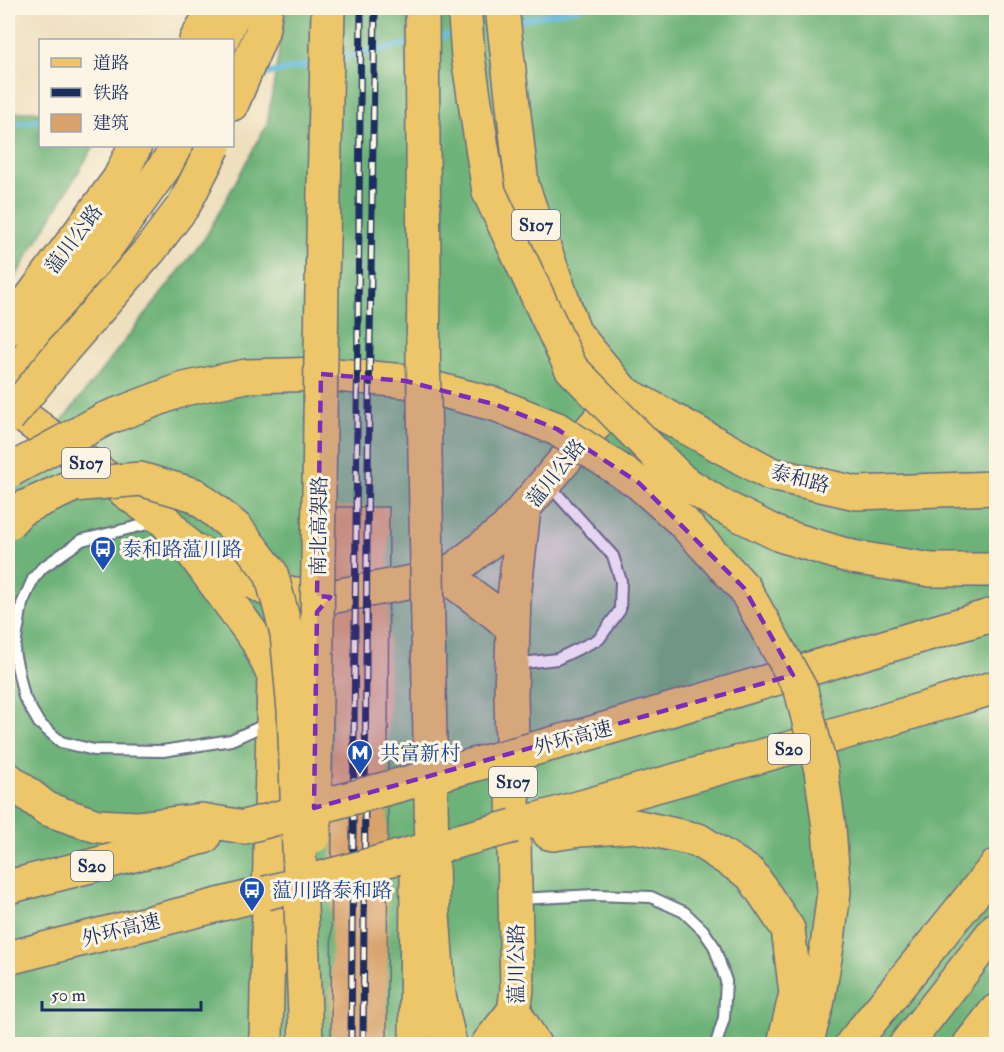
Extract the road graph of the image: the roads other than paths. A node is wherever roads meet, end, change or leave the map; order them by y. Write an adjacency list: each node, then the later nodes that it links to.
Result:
1 (213, 8): 8 (main road)
2 (236, 8): 9 (main road)
3 (328, 8): 48 (main road, 南北高架路, bridge)
4 (422, 8): 15 (main road, bridge)
5 (465, 12): 27 (main road, bridge)
6 (503, 18): 17 (main road, S107)
7 (264, 20): 10 (main road)
8 (197, 39)
9 (222, 39)
10 (234, 99)
11 (134, 147): 14 (main road, 蕰川公路)
12 (213, 147): 19 (main road, bridge)
13 (175, 150): 16 (main road)
14 (8, 329)
15 (423, 338): 49 (main road, bridge); 50 (main road, bridge)
16 (8, 384)
17 (623, 392): 21 (main road, 蕰川公路); 22 (main road, 泰和路)
18 (8, 405): 24 (main road, S107)
19 (8, 418)
20 (9, 472): 55 (main road, bridge)
21 (547, 482): 23 (main road, 蕰川公路); 32 (lane)
22 (996, 488)
23 (524, 509): 28 (main road); 31 (main road, 蕰川公路 / S107)
24 (164, 520): 26 (main road, S107); 35 (lane)
25 (8, 523): 47 (main road, bridge)
26 (188, 546): 29 (main road); 33 (main road, S107)
27 (996, 570)
28 (446, 576): 29 (main road); 31 (main road)
29 (330, 597): 33 (main road)
30 (996, 614): 38 (main road, 外环高速, bridge)
31 (513, 629): 32 (main road, 蕰川公路 / S107)
32 (512, 664): 41 (main road, 蕰川公路 / S107)
33 (274, 676): 35 (main road, S107)
34 (996, 687): 37 (main road, S20)
35 (274, 720): 46 (main road, S107)
36 (8, 779): 38 (main road)
37 (580, 819): 43 (main road, 外环高速, bridge); 54 (main road)
38 (176, 834): 40 (main road, S20)
39 (996, 866): 56 (main road)
40 (8, 887)
41 (515, 899): 44 (main road, 蕰川公路 / S107); 53 (lane)
42 (996, 929): 57 (main road)
43 (8, 958)
44 (514, 1011): 51 (main road); 52 (main road, 蕰川公路)
45 (996, 1011): 58 (main road)
46 (266, 1042)
47 (306, 1044)
48 (313, 1044)
49 (416, 1044)
50 (450, 1044)
51 (488, 1044)
52 (534, 1044)
53 (716, 1044)
54 (784, 1044)
55 (806, 1044)
56 (852, 1044)
57 (906, 1044)
58 (970, 1044)

